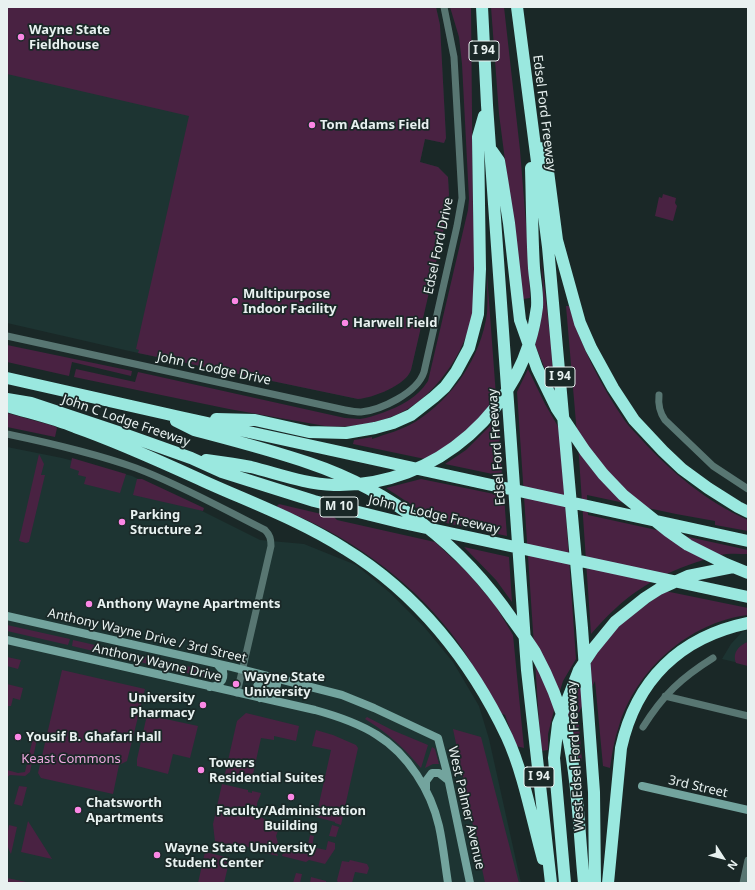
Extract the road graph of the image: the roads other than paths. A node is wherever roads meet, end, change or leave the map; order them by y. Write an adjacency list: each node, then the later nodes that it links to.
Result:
1 (444, 7): 12 (street, Edsel Ford Drive)
2 (482, 7): 5 (highway, Edsel Ford Freeway / I 94)
3 (517, 7): 4 (highway, Edsel Ford Freeway / I 94)
4 (528, 104): 6 (highway, Edsel Ford Freeway / I 94); 19 (highway)
5 (487, 105): 7 (highway, Edsel Ford Freeway / I 94); 17 (highway)
6 (532, 126): 21 (highway); 28 (highway, Edsel Ford Freeway / I 94)
7 (490, 149): 24 (highway); 48 (highway, Edsel Ford Freeway / I 94)
8 (7, 336): 12 (street, John C Lodge Drive)
9 (7, 372): 11 (highway)
10 (7, 378): 11 (highway, John C Lodge Freeway)
11 (28, 382): 16 (highway, John C Lodge Freeway)
12 (412, 390)
13 (659, 395): 20 (street)
14 (7, 399): 19 (highway, John C Lodge Freeway / M 10)
15 (7, 406): 48 (highway)
16 (157, 411): 17 (highway, John C Lodge Freeway); 50 (highway)
17 (180, 417): 22 (highway, John C Lodge Freeway)
18 (7, 434): 32 (street)
19 (191, 458): 25 (highway, John C Lodge Freeway / M 10)
20 (748, 489)
21 (748, 512)
22 (748, 541)
23 (748, 564): 49 (highway)
24 (748, 574)
25 (748, 597)
26 (7, 616): 31 (street, Anthony Wayne Drive / 3rd Street)
27 (748, 624): 52 (highway)
28 (582, 628): 51 (highway, West Edsel Ford Freeway / I 94)
29 (7, 640): 33 (street, Anthony Wayne Drive)
30 (713, 658): 36 (street)
31 (217, 664): 32 (street, Anthony Wayne Drive / 3rd Street); 33 (street)
32 (243, 670): 34 (street, Anthony Wayne Drive / 3rd Street); 35 (street)
33 (209, 687): 35 (street, Anthony Wayne Drive)
34 (309, 687): 37 (street); 40 (street, Anthony Wayne Drive / 3rd Street)
35 (237, 693): 37 (street, Anthony Wayne Drive)
36 (665, 696): 38 (street); 39 (street)
37 (260, 698): 43 (street, Anthony Wayne Drive)
38 (748, 716)
39 (643, 727)
40 (438, 738): 41 (street, West Palmer Avenue)
41 (448, 780): 43 (street); 47 (street, West Palmer Avenue)
42 (642, 786): 44 (street, 3rd Street)
43 (426, 790): 46 (street)
44 (748, 810)
45 (748, 860): 53 (street)
46 (449, 883)
47 (470, 883)
48 (550, 883)
49 (565, 883)
50 (584, 883)
51 (595, 883)
52 (608, 883)
53 (743, 883)

